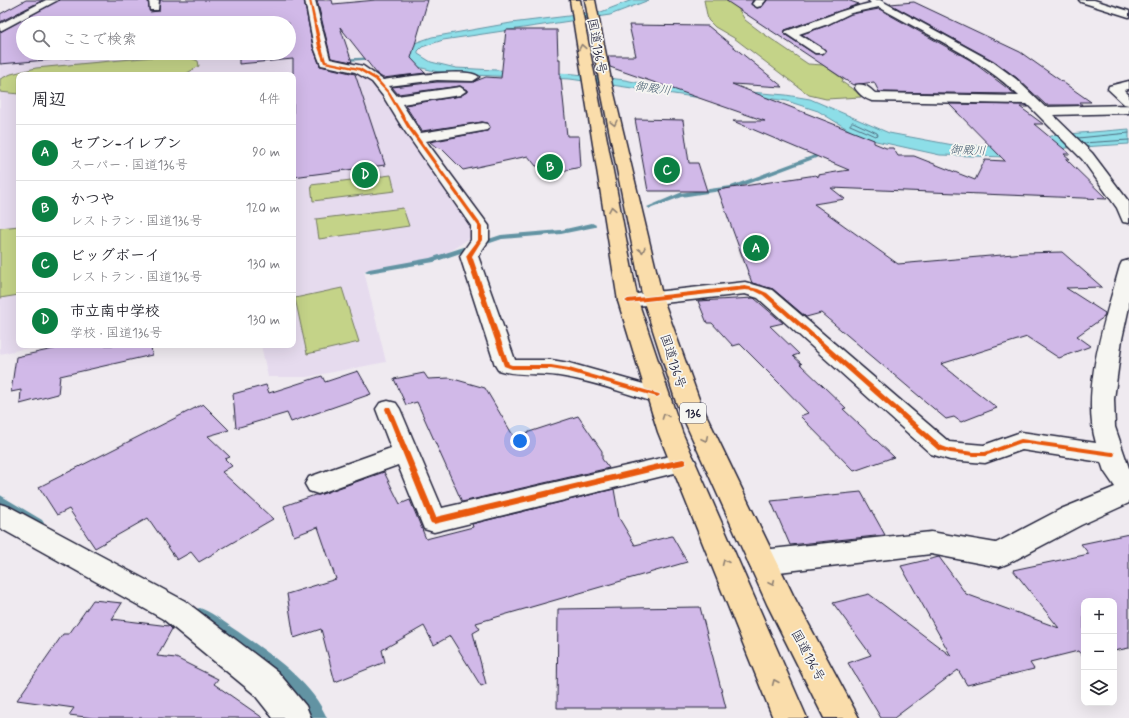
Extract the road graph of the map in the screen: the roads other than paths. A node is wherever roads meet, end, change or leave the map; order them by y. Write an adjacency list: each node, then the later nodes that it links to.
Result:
1 (53, 0): 10 (street)
2 (310, 0): 18 (street)
3 (575, 0): 17 (highway, 国道136号 / 136, one-way to 3)
4 (590, 0): 17 (highway, 国道136号 / 136)
5 (1084, 0): 8 (street)
6 (876, 2): 15 (street); 22 (street)
7 (1129, 4): 8 (street)
8 (1105, 7): 9 (street)
9 (1129, 14)
10 (23, 16)
11 (0, 17): 12 (street)
12 (16, 18)
13 (16, 20): 14 (street)
14 (0, 28)
15 (819, 51)
16 (473, 77): 18 (street)
17 (596, 79): 31 (highway, 国道136号 / 136, one-way to 31); 32 (highway, 国道136号 / 136, one-way to 17)
18 (380, 84): 24 (street)
19 (1129, 85): 23 (street)
20 (861, 88): 22 (street)
21 (461, 97): 24 (street)
22 (1032, 100): 26 (street)
23 (1129, 101)
24 (397, 107): 28 (street)
25 (1129, 110): 26 (street)
26 (1043, 111): 29 (street)
27 (482, 127): 28 (street)
28 (417, 138): 33 (street)
29 (1128, 211)
30 (1129, 266): 36 (street)
31 (653, 298): 32 (street); 36 (street); 42 (highway, 国道136号 / 136, one-way to 42)
32 (628, 301): 33 (highway, 国道136号 / 136)
33 (657, 395): 37 (highway, 国道136号 / 136, one-way to 33)
34 (388, 409): 35 (street)
35 (406, 452): 37 (street); 38 (street)
36 (1112, 454): 39 (street)
37 (683, 462): 44 (highway, 国道136号 / 136, one-way to 37)
38 (318, 484)
39 (1129, 486)
40 (1129, 492): 42 (street)
41 (0, 515): 43 (street)
42 (762, 562): 45 (highway, 国道136号 / 136, one-way to 45)
43 (294, 718)
44 (790, 718)
45 (842, 718)

